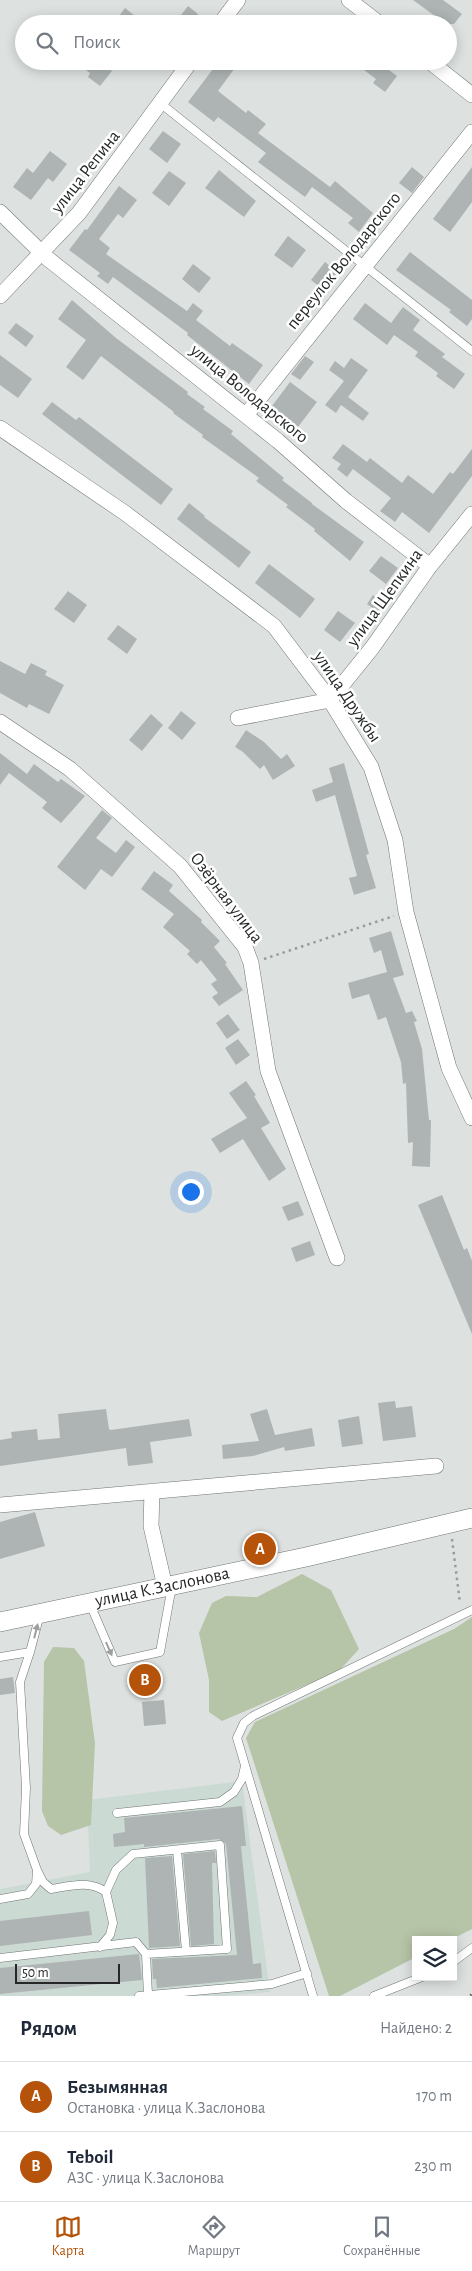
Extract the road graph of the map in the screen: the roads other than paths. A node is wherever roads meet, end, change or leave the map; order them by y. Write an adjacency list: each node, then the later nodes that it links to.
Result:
1 (238, 0): 3 (street)
2 (349, 0): 4 (street)
3 (227, 15)
4 (368, 15)
5 (184, 70): 8 (street, улица Репина)
6 (440, 70): 7 (street)
7 (472, 95)
8 (160, 103): 11 (street, улица Репина); 12 (lane)
9 (472, 132): 12 (street, переулок Володарского)
10 (0, 212): 11 (street, улица Володарского)
11 (42, 253): 13 (street, улица Репина); 15 (street, улица Володарского)
12 (364, 265): 14 (lane); 15 (street, переулок Володарского)
13 (0, 296)
14 (472, 351)
15 (246, 415): 18 (street, улица Володарского)
16 (0, 428): 19 (street, улица Дружбы)
17 (472, 514): 18 (street, улица Щепкина)
18 (430, 566): 19 (street, улица Щепкина)
19 (330, 700): 20 (street); 22 (street, улица Дружбы)
20 (238, 718)
21 (0, 722): 23 (street, Озёрная улица)
22 (472, 1118)
23 (337, 1258)
24 (436, 1466): 25 (street)
25 (152, 1491): 26 (street); 28 (street)
26 (0, 1505)
27 (472, 1518): 28 (street, улица К.Заслонова)
28 (169, 1586): 29 (street, улица К.Заслонова); 29 (lane, one-way to 28)
29 (90, 1604): 31 (street, улица К.Заслонова)
30 (472, 1610): 35 (lane)
31 (40, 1614): 32 (street, улица К.Заслонова); 33 (lane, one-way to 31)
32 (0, 1622)
33 (30, 1652): 34 (lane); 38 (lane)
34 (0, 1657)
35 (246, 1764): 36 (lane); 47 (lane)
36 (117, 1812)
37 (177, 1850): 39 (lane); 43 (lane); 43 (lane)
38 (37, 1870): 39 (lane); 40 (lane)
39 (106, 1892): 41 (lane)
40 (0, 1899)
41 (100, 1946): 44 (lane); 45 (lane)
42 (472, 1948): 46 (lane)
43 (186, 1951): 44 (lane)
44 (146, 1954): 49 (lane)
45 (0, 1958)
46 (457, 1959)
47 (307, 1972): 49 (lane); 51 (lane)
48 (412, 1981): 52 (lane)
49 (148, 1995): 50 (lane)
50 (140, 1996)
51 (313, 1996)
52 (374, 1996)

